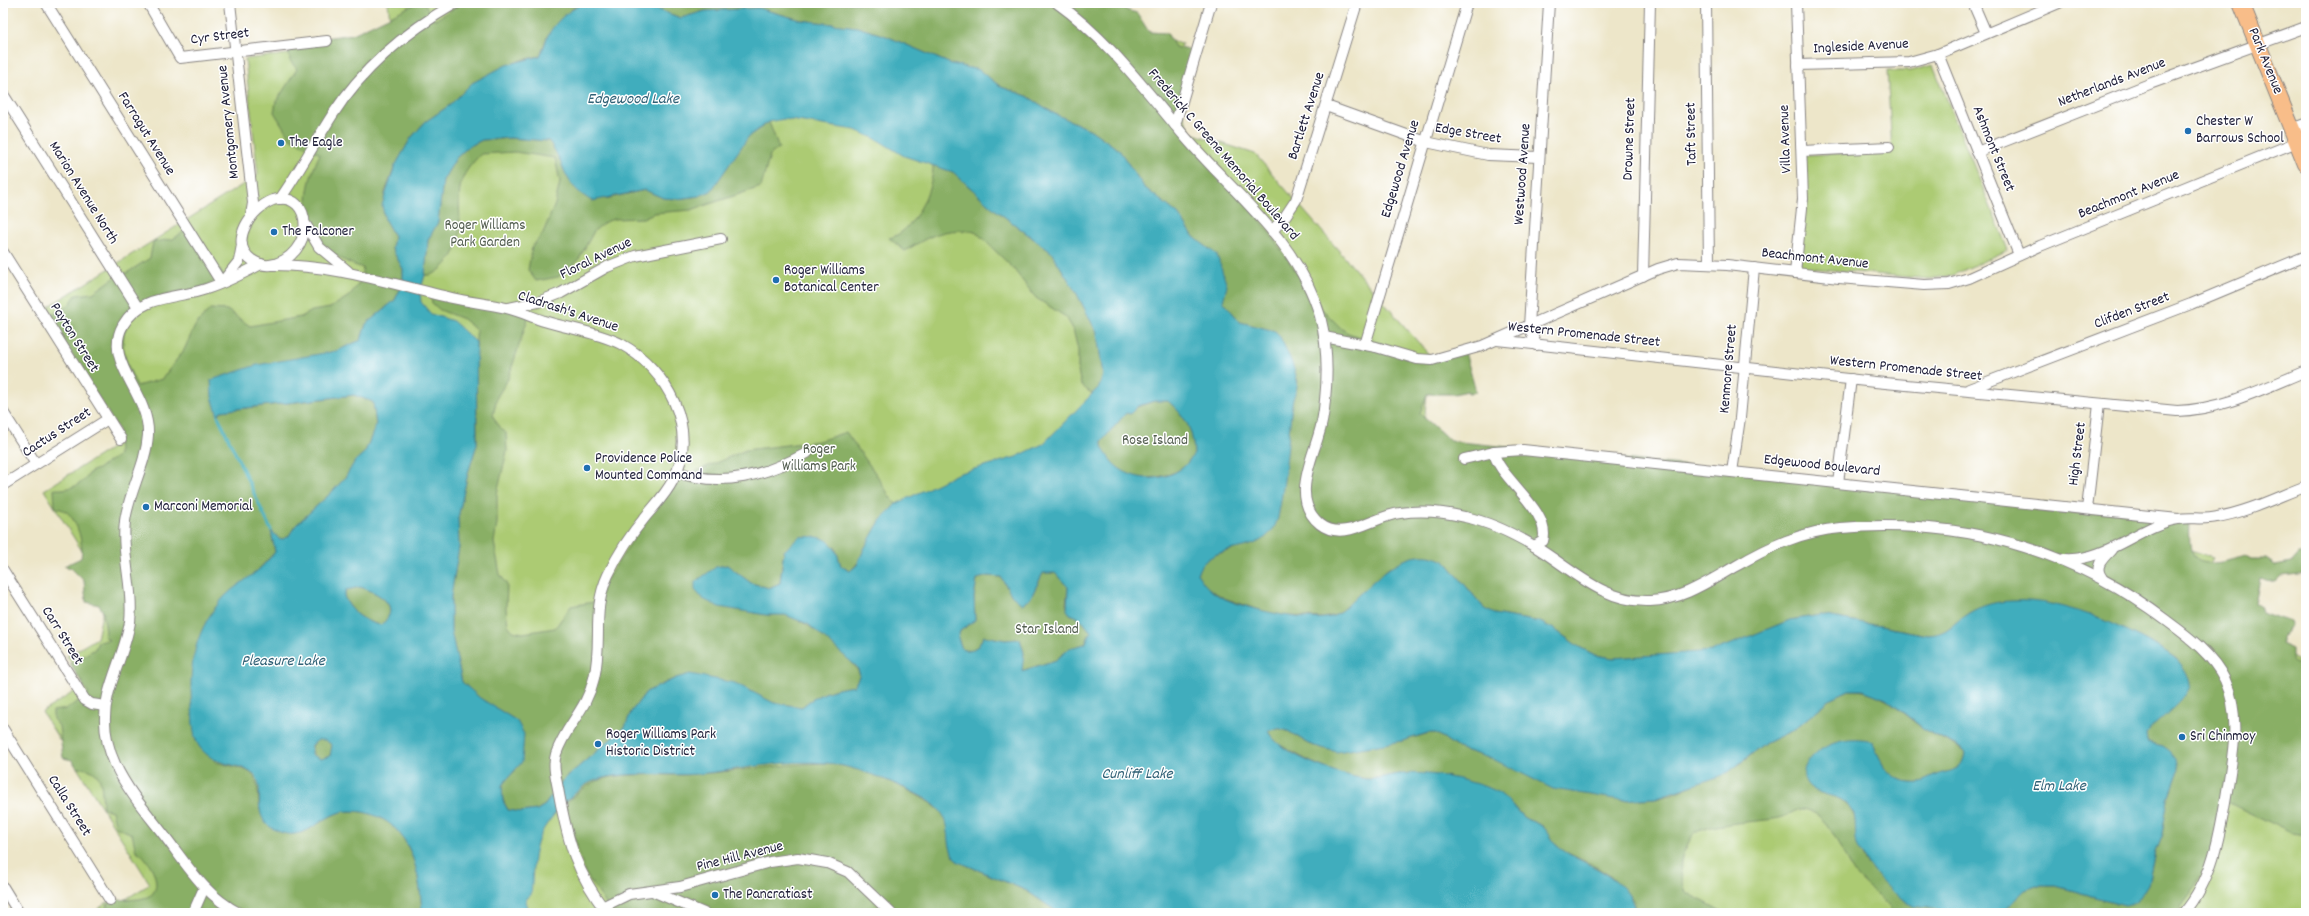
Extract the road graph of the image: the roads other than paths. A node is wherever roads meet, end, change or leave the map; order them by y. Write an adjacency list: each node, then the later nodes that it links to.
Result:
1 (46, 3): 49 (street, Farragut Avenue)
2 (148, 3): 20 (street, Cyr Street)
3 (230, 3): 20 (street, Montgomery Avenue)
4 (456, 3): 34 (street)
5 (1057, 3): 25 (street, Frederick C Greene Memorial Boulevard)
6 (1211, 3): 25 (street)
7 (1358, 3): 24 (street, Bartlett Avenue)
8 (1467, 3): 27 (street, Edgewood Avenue)
9 (1549, 3): 31 (street, Westwood Avenue)
10 (1650, 3): 48 (street, Drowne Street)
11 (1706, 3): 44 (street, Taft Street)
12 (1796, 3): 22 (street, Villa Avenue)
13 (1974, 3): 17 (street)
14 (2059, 3): 17 (street, Ingleside Avenue)
15 (2241, 3): 19 (main road, Park Avenue)
16 (2306, 27): 19 (street, Netherlands Avenue)
17 (1986, 33): 21 (street, Ingleside Avenue)
18 (327, 40): 20 (street, Cyr Street)
19 (2258, 45): 26 (main road, Park Avenue); 30 (street, Netherlands Avenue)
20 (236, 50): 33 (street, Montgomery Avenue)
21 (1938, 54): 22 (street, Ingleside Avenue); 30 (street, Ashmont Street)
22 (1798, 65): 29 (street, Villa Avenue)
23 (3, 94): 50 (street, Marion Avenue North)
24 (1326, 106): 27 (street, Edge Street); 37 (street, Bartlett Avenue)
25 (1175, 125): 37 (street, Frederick C Greene Memorial Boulevard)
26 (2298, 132): 32 (main road, Park Avenue); 41 (street, Beachmont Avenue)
27 (1426, 142): 31 (street, Edge Street); 55 (street, Edgewood Avenue)
28 (1889, 147): 29 (street)
29 (1802, 151): 47 (street, Villa Avenue)
30 (1978, 152): 41 (street, Ashmont Street)
31 (1539, 157): 52 (street, Westwood Avenue)
32 (2306, 164)
33 (252, 190): 34 (street, Montgomery Avenue); 35 (street, Montgomery Avenue)
34 (277, 200): 35 (street); 36 (street)
35 (252, 215): 39 (street)
36 (304, 216): 43 (street); 46 (street, Cladrash's Avenue)
37 (1272, 231): 53 (street, Frederick C Greene Memorial Boulevard)
38 (721, 239): 51 (street, Floral Avenue)
39 (242, 241): 43 (street); 49 (street)
40 (3, 252): 63 (street, Payton Street)
41 (2019, 255): 47 (street, Beachmont Avenue)
42 (2306, 256): 60 (street, Clifden Street)
43 (266, 264): 46 (street, Cladrash's Avenue); 49 (street)
44 (1708, 264): 45 (street, Beachmont Avenue); 48 (street, Beachmont Avenue)
45 (1754, 268): 47 (street, Beachmont Avenue); 57 (street, Kenmore Street)
46 (352, 273): 51 (street, Cladrash's Avenue)
47 (1795, 273)
48 (1643, 276): 52 (street, Beachmont Avenue)
49 (221, 282): 50 (street)
50 (138, 308): 81 (street)
51 (509, 308): 69 (street, Cladrash's Avenue)
52 (1529, 326): 54 (street, Beachmont Avenue); 56 (street, Westwood Avenue)
53 (1324, 337): 55 (street, Beachmont Avenue); 76 (street, Frederick C Greene Memorial Boulevard)
54 (1497, 340): 55 (street, Beachmont Avenue); 56 (street, Western Promenade Street)
55 (1365, 345)
56 (1536, 345): 57 (street, Western Promenade Street)
57 (1744, 368): 59 (street, Western Promenade Street); 70 (street, Kenmore Street)
58 (2306, 371): 61 (street, Western Promenade Street)
59 (1851, 379): 60 (street, Western Promenade Street); 71 (street)
60 (1966, 390): 61 (street, Western Promenade Street)
61 (2099, 404): 74 (street, High Street)
62 (3, 412): 68 (street)
63 (108, 419): 64 (street, Payton Street); 68 (street, Cactus Street)
64 (121, 439)
65 (1494, 452): 67 (street, Edgewood Boulevard); 70 (street, Edgewood Boulevard); 76 (street)
66 (807, 453): 69 (street)
67 (1464, 459)
68 (36, 464): 72 (street, Cactus Street)
69 (677, 472): 87 (street, Cladrash's Avenue)
70 (1732, 472): 71 (street, Edgewood Boulevard)
71 (1838, 483): 74 (street, Edgewood Boulevard)
72 (3, 485)
73 (2306, 486): 75 (street, Edgewood Boulevard)
74 (2087, 508): 75 (street, Edgewood Boulevard)
75 (2178, 519): 77 (street)
76 (1534, 546): 78 (street, Frederick C Greene Memorial Boulevard)
77 (2117, 546): 78 (street); 80 (street)
78 (2059, 558): 80 (street, Frederick C Greene Memorial Boulevard)
79 (3, 570): 81 (street, Carr Street)
80 (2102, 578): 93 (street, Frederick C Greene Memorial Boulevard)
81 (105, 706): 84 (street)
82 (5, 735): 86 (street, Calla Street)
83 (3, 888): 88 (street)
84 (204, 888): 89 (street); 90 (street)
85 (650, 890): 87 (street, Pine Hill Avenue); 91 (street); 92 (street, Pine Hill Avenue)
86 (110, 900)
87 (604, 910)
88 (19, 913)
89 (193, 913)
90 (240, 913)
91 (704, 913)
92 (891, 913)
93 (2184, 913)

